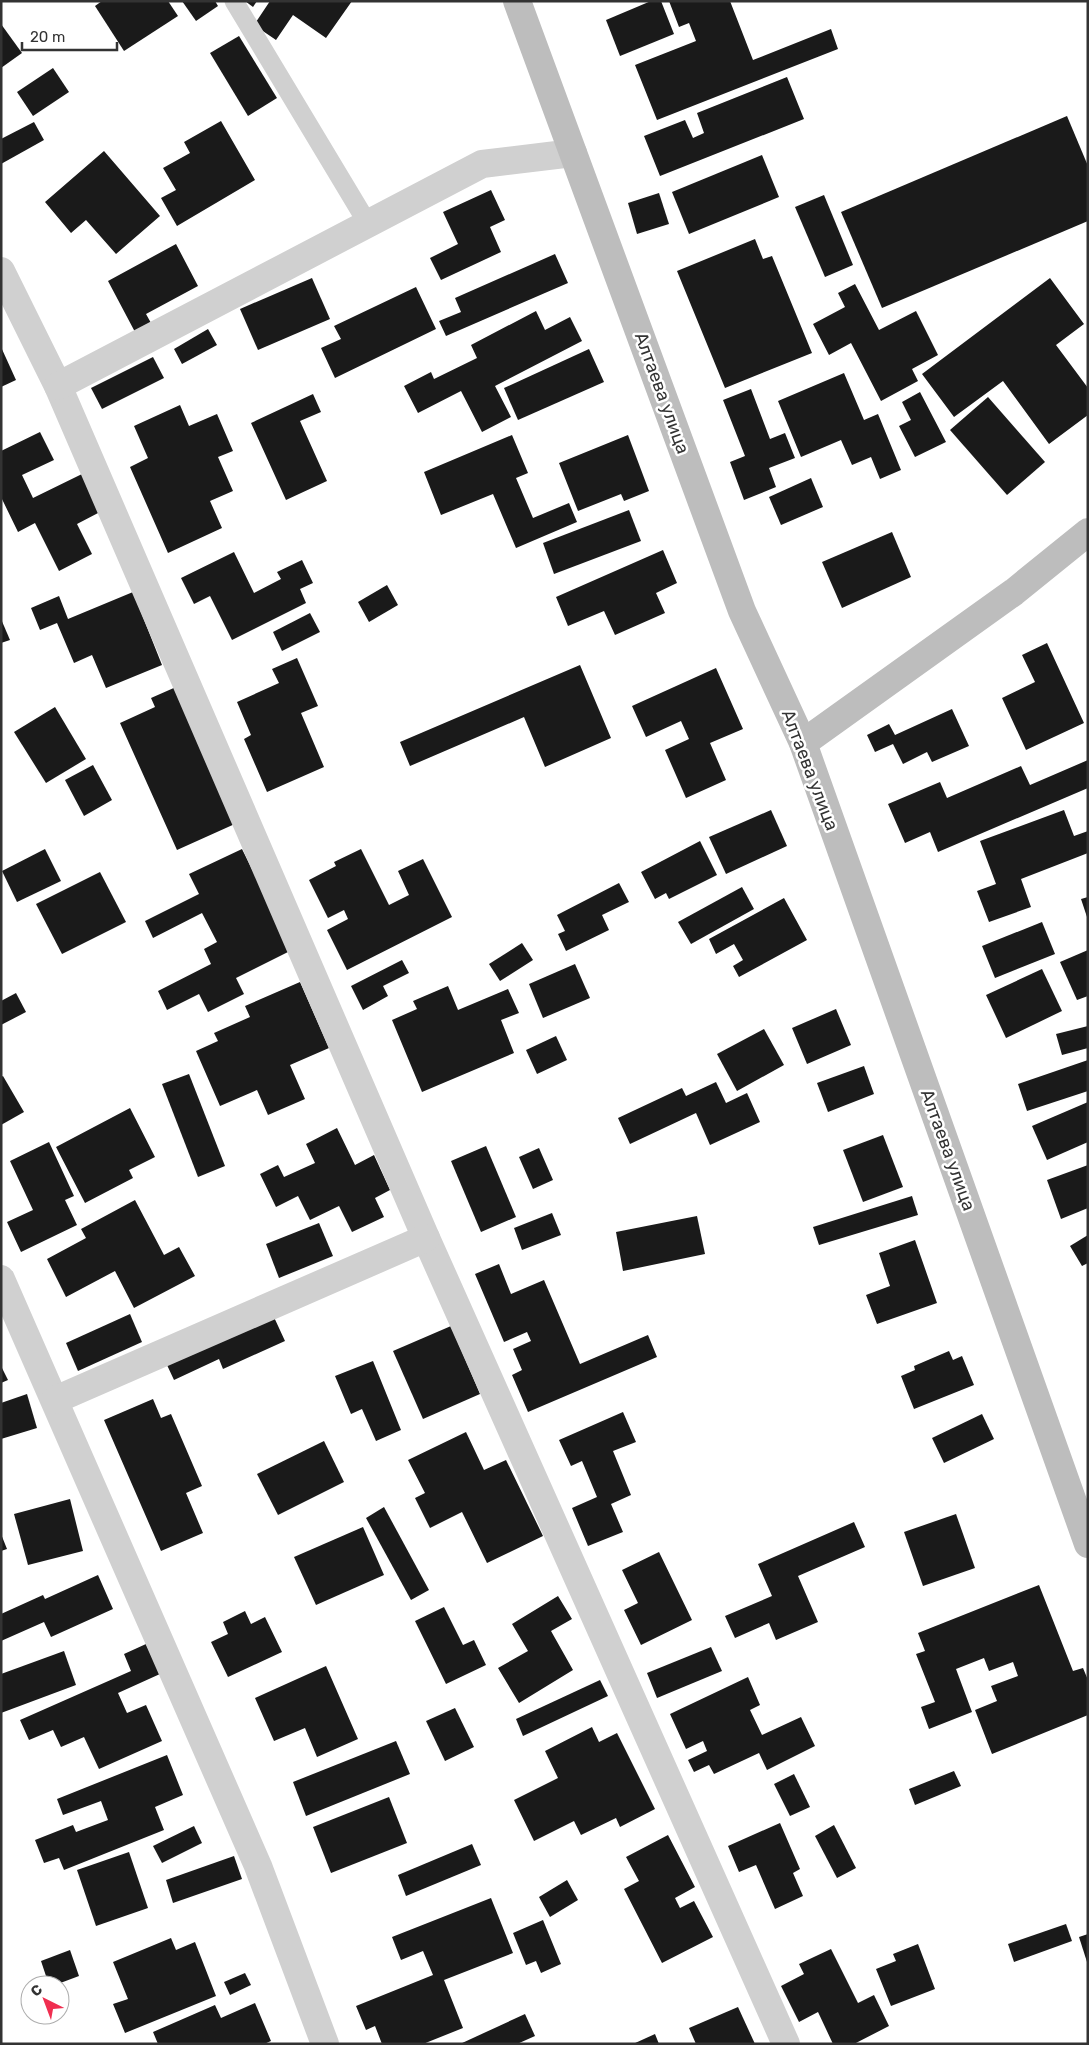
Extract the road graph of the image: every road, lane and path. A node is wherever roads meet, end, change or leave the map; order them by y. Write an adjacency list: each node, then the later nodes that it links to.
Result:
1 (234, 1): 4 (lane)
2 (517, 1): 3 (street, Алтаева улица)
3 (573, 153): 4 (street); 8 (street, Алтаева улица)
4 (368, 224): 6 (street)
5 (1, 271): 6 (street)
6 (58, 386): 9 (street)
7 (1088, 532): 8 (street)
8 (803, 743): 12 (street, Алтаева улица)
9 (426, 1238): 11 (street); 14 (street)
10 (1, 1279): 11 (street)
11 (55, 1400): 13 (street)
12 (1088, 1544)
13 (325, 2044)
14 (786, 2044)

